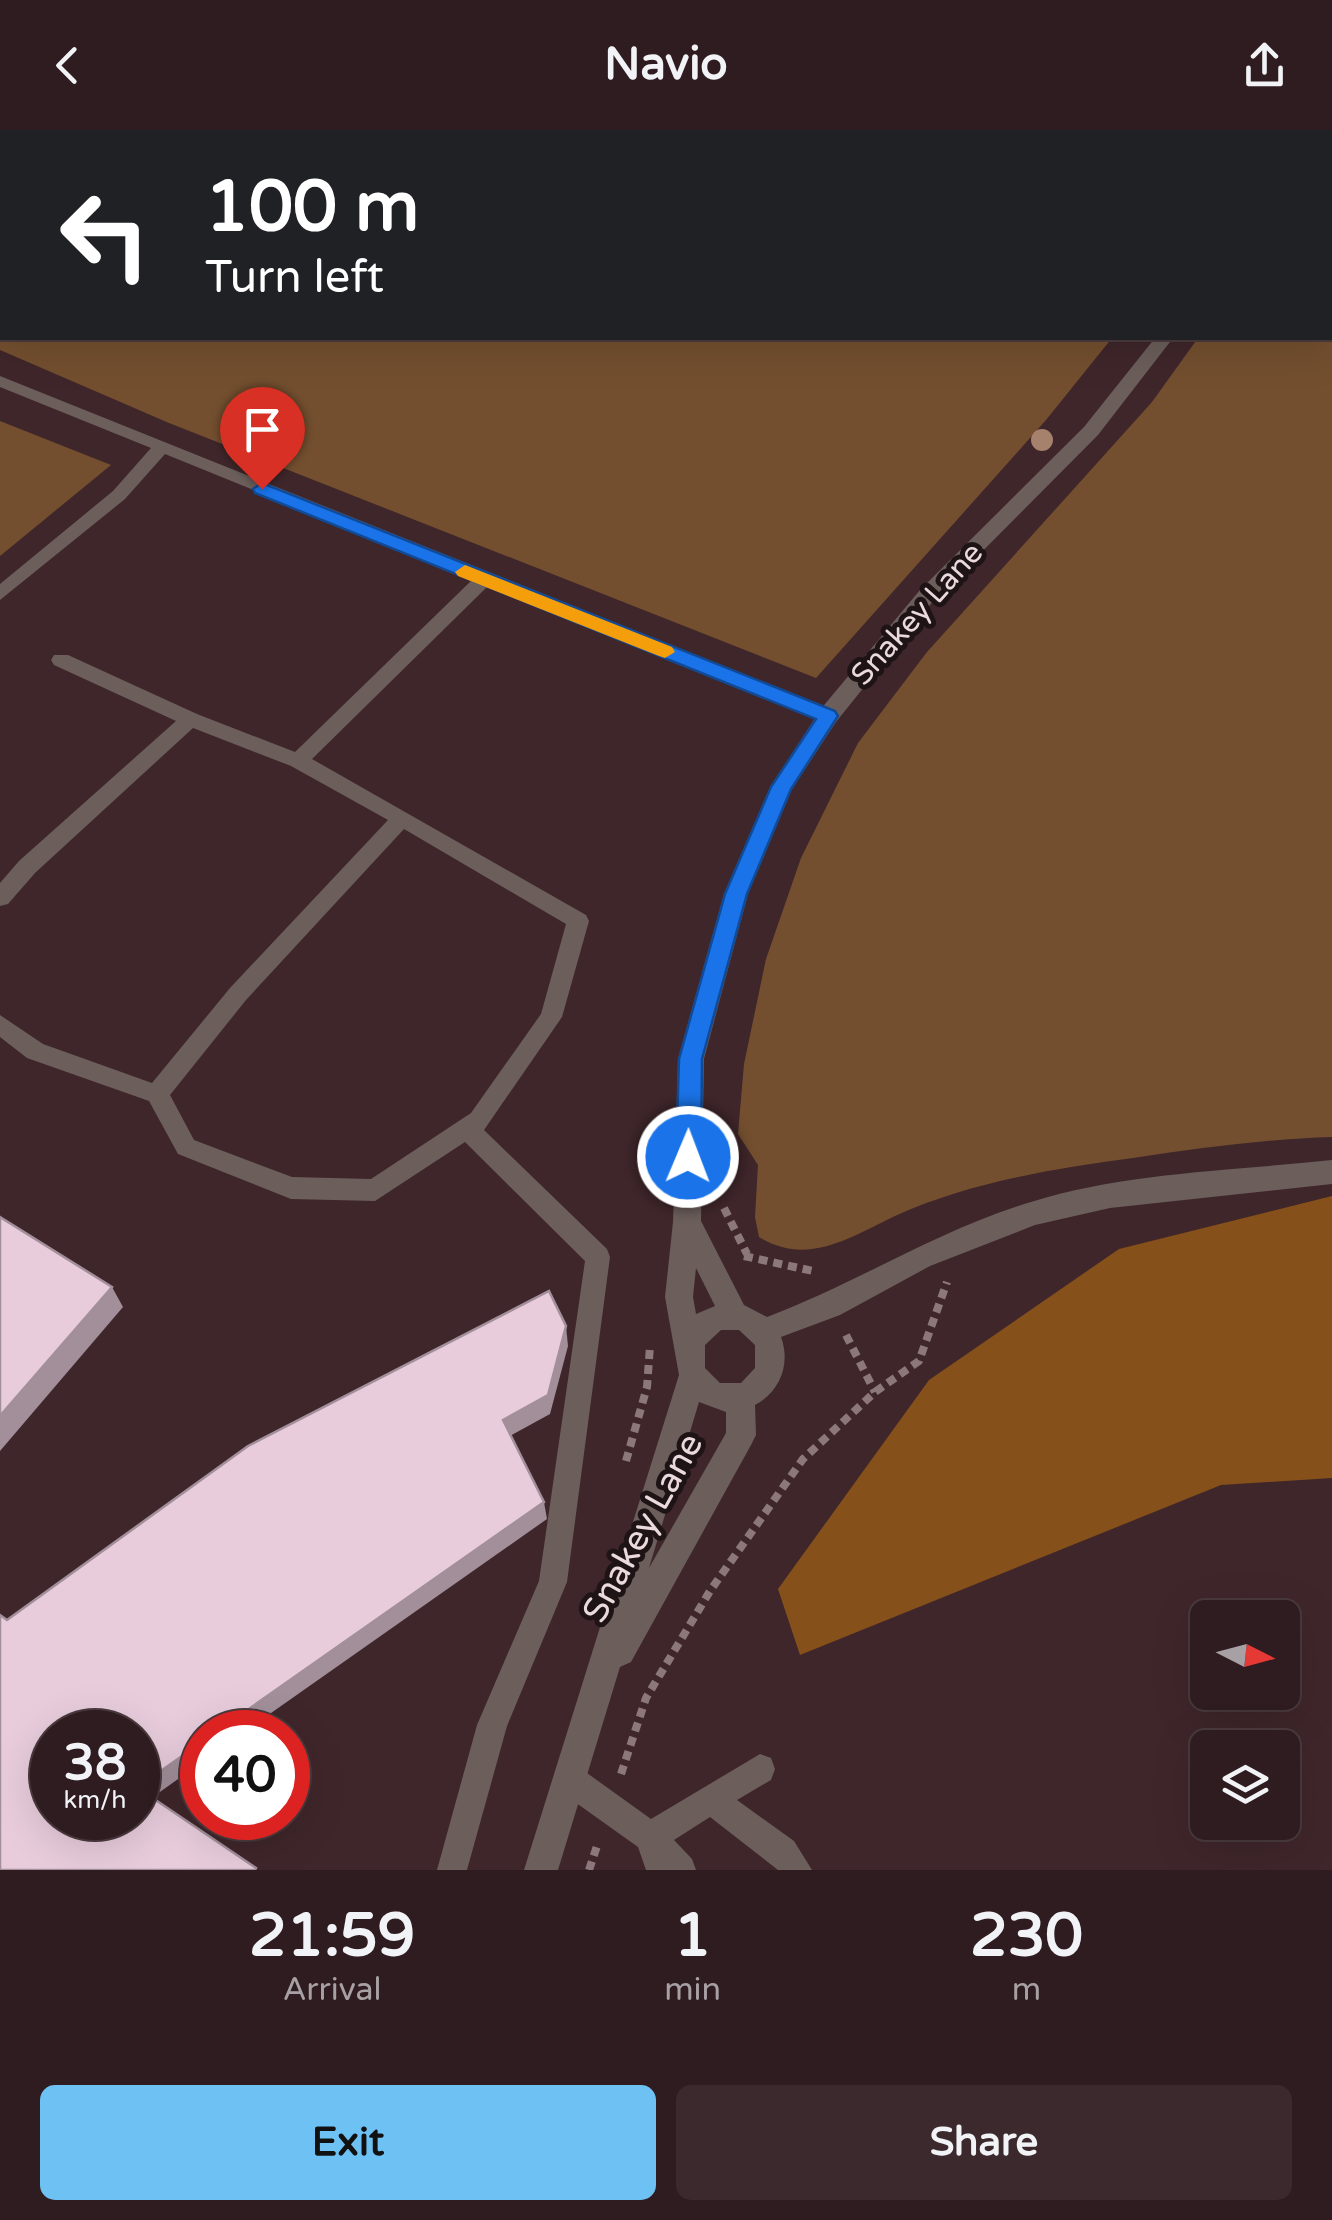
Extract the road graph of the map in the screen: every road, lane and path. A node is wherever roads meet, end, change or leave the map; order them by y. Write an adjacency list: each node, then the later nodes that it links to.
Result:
1 (1162, 340): 7 (street, Snakey Lane)
2 (0, 381): 3 (lane)
3 (161, 448): 4 (lane); 5 (lane)
4 (484, 579): 7 (lane); 9 (lane)
5 (0, 594)
6 (61, 660): 8 (lane)
7 (828, 716): 17 (street, Snakey Lane)
8 (190, 719): 9 (lane); 11 (lane)
9 (298, 761): 10 (lane)
10 (402, 818): 13 (lane); 14 (lane)
11 (0, 898)
12 (0, 1024): 13 (lane)
13 (158, 1094): 14 (lane)
14 (466, 1128): 36 (lane)
15 (1332, 1172): 18 (street)
16 (722, 1203): 19 (path)
17 (687, 1222): 22 (street, Snakey Lane); 26 (street, Snakey Lane)
18 (949, 1246): 23 (street); 27 (path)
19 (747, 1254): 20 (path); 21 (path)
20 (730, 1263)
21 (809, 1272)
22 (735, 1317): 23 (street); 26 (street)
23 (763, 1330): 28 (street)
24 (652, 1332): 29 (path)
25 (847, 1336): 27 (path)
26 (690, 1362): 28 (street); 30 (street, Snakey Lane)
27 (876, 1392): 34 (path)
28 (740, 1396): 30 (street, Snakey Lane)
29 (622, 1476)
30 (596, 1694): 32 (street, Snakey Lane)
31 (760, 1770): 33 (lane)
32 (569, 1779): 34 (lane); 37 (street, Snakey Lane)
33 (712, 1800): 35 (lane); 41 (lane)
34 (609, 1808): 35 (lane); 38 (path)
35 (650, 1837): 39 (lane); 40 (lane)
36 (452, 1870)
37 (540, 1870)
38 (589, 1870)
39 (661, 1870)
40 (681, 1870)
41 (797, 1870)

